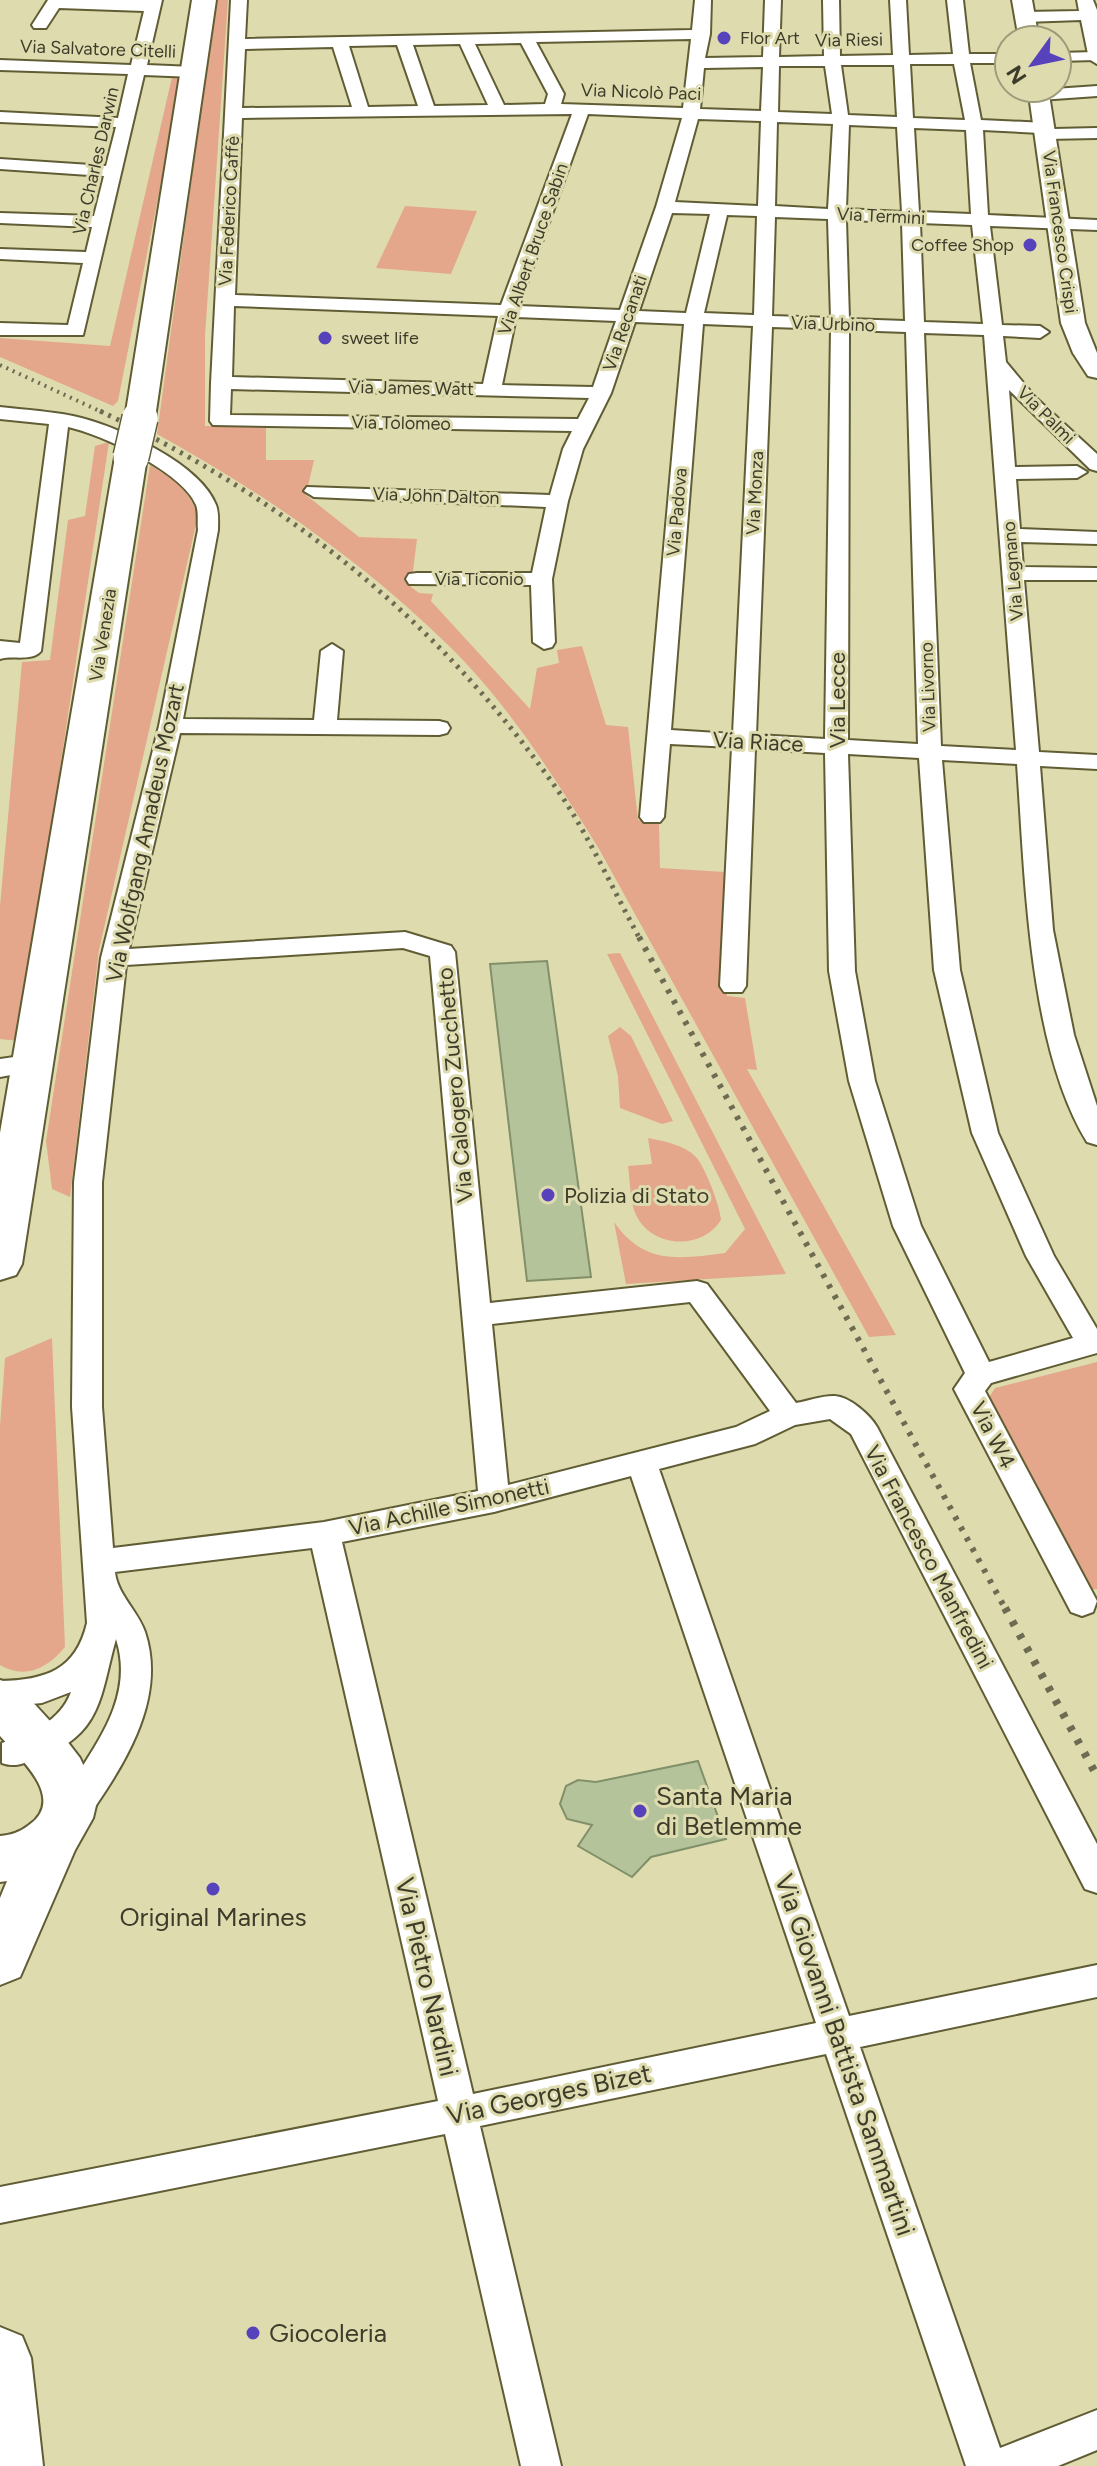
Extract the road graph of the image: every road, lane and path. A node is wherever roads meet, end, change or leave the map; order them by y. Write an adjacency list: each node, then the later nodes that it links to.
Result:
1 (239, 0): 17 (street, Via Federico Caffè)
2 (703, 0): 12 (street, Via Recanati)
3 (773, 0): 24 (street, Via Monza)
4 (831, 0): 23 (street, Via Lecce)
5 (898, 0): 22 (street, Via Livorno)
6 (955, 0): 20 (street, Via Legnano)
7 (203, 2): 28 (main road, Via Venezia)
8 (154, 4): 11 (street); 27 (street, Via Charles Darwin)
9 (1024, 9): 10 (street)
10 (1090, 10): 19 (street)
11 (40, 25)
12 (702, 34): 13 (street); 25 (street, Via Recanati)
13 (525, 36): 14 (street); 35 (street)
14 (465, 38): 15 (street); 34 (street)
15 (403, 39): 16 (street); 33 (street)
16 (339, 41): 17 (street); 32 (street)
17 (238, 44): 37 (street, Via Federico Caffè)
18 (1073, 57): 19 (street)
19 (1097, 57)
20 (961, 58): 21 (street, Via Riesi); 22 (street, Via Riesi); 44 (street, Via Legnano)
21 (993, 58)
22 (902, 59): 23 (street, Via Riesi); 43 (street, Via Livorno)
23 (832, 60): 24 (street, Via Riesi); 41 (street, Via Lecce)
24 (769, 61): 25 (street, Via Riesi); 40 (street, Via Monza)
25 (695, 63): 38 (street, Via Recanati)
26 (0, 65): 27 (street, Via Salvatore Citelli)
27 (138, 72): 28 (street, Via Salvatore Citelli); 42 (street, Via Charles Darwin)
28 (194, 72): 107 (main road, Via Venezia, bridge)
29 (1073, 91): 30 (street)
30 (1097, 91)
31 (1041, 104): 45 (street, Via Francesco Crispi)
32 (361, 109): 33 (street, Via Nicolò Paci); 37 (street, Via Nicolò Paci)
33 (427, 109): 34 (street, Via Nicolò Paci)
34 (498, 109): 35 (street, Via Nicolò Paci)
35 (552, 109): 36 (street, Via Nicolò Paci)
36 (582, 109): 38 (street, Via Nicolò Paci); 62 (street, Via Albert Bruce Sabin)
37 (234, 113): 61 (street, Via Federico Caffè)
38 (691, 114): 40 (street, Via Nicolò Paci); 49 (street, Via Recanati)
39 (0, 117): 42 (street)
40 (767, 117): 41 (street, Via Nicolò Paci); 51 (street, Via Monza)
41 (841, 120): 43 (street, Via Nicolò Paci); 52 (street, Via Lecce)
42 (126, 123): 48 (street, Via Charles Darwin)
43 (906, 123): 44 (street, Via Nicolò Paci); 53 (street, Via Livorno)
44 (974, 125): 45 (street, Via Nicolò Paci); 55 (street, Via Legnano)
45 (1046, 131): 46 (street, Via Nicolò Paci); 57 (street, Via Francesco Crispi)
46 (1097, 133)
47 (0, 164): 48 (street)
48 (114, 172): 56 (street, Via Charles Darwin)
49 (665, 207): 50 (street, Via Termini); 63 (street, Via Recanati)
50 (720, 209): 51 (street, Via Termini); 64 (street, Via Padova)
51 (765, 210): 52 (street, Via Termini); 65 (street, Via Monza)
52 (837, 214): 53 (street, Via Termini); 66 (street, Via Lecce)
53 (911, 217): 55 (street, Via Termini); 67 (street, Via Livorno)
54 (0, 218): 56 (street)
55 (980, 220): 57 (street, Via Termini); 69 (street, Via Legnano)
56 (102, 222): 60 (street, Via Charles Darwin)
57 (1059, 224): 58 (street, Via Termini); 71 (street, Via Francesco Crispi)
58 (1097, 225)
59 (0, 254): 60 (street)
60 (94, 258): 68 (street, Via Charles Darwin)
61 (225, 300): 62 (street, Via Urbino); 74 (street, Via Federico Caffè)
62 (508, 311): 63 (street, Via Urbino); 75 (street, Via Albert Bruce Sabin)
63 (626, 316): 64 (street, Via Urbino); 76 (street, Via Recanati)
64 (694, 318): 65 (street, Via Urbino); 98 (street, Via Padova)
65 (763, 321): 66 (street, Via Urbino); 99 (street, Via Monza)
66 (840, 324): 67 (street, Via Urbino); 100 (street, Via Lecce)
67 (914, 327): 69 (street, Via Urbino); 101 (street, Via Livorno)
68 (0, 329)
69 (993, 330): 70 (street, Via Urbino); 72 (street, Via Legnano)
70 (1040, 332)
71 (1086, 333): 73 (street, Via Francesco Crispi)
72 (997, 363): 81 (street, Via Palmi); 82 (street, Via Legnano)
73 (1097, 371)
74 (221, 383): 75 (street, Via James Watt); 79 (street, Via Federico Caffè)
75 (491, 390): 76 (street, Via James Watt)
76 (601, 393): 80 (street, Via Recanati)
77 (0, 413): 78 (street, Via Wolfgang Amadeus Mozart)
78 (59, 421): 93 (street); 95 (street, Via Wolfgang Amadeus Mozart)
79 (220, 421): 80 (street, Via Tolomeo)
80 (583, 425): 84 (street, Via Recanati)
81 (1087, 469): 82 (street)
82 (1005, 473): 86 (street, Via Legnano)
83 (314, 491): 84 (street, Via John Dalton)
84 (558, 501): 90 (street, Via Recanati)
85 (1076, 522): 87 (street)
86 (1010, 535): 87 (street); 88 (street, Via Legnano)
87 (1097, 538)
88 (1013, 573): 91 (street); 102 (street, Via Legnano)
89 (417, 579): 90 (street, Via Ticonio)
90 (541, 579): 92 (street, Via Recanati)
91 (1096, 581)
92 (544, 642)
93 (0, 649)
94 (332, 651): 96 (street)
95 (170, 726): 96 (street); 105 (street, Via Wolfgang Amadeus Mozart)
96 (325, 727): 97 (street)
97 (439, 728)
98 (658, 736): 99 (street, Via Riace); 104 (street, Via Padova)
99 (743, 741): 100 (street, Via Riace); 106 (street, Via Monza)
100 (836, 746): 101 (street, Via Riace); 113 (street, Via Lecce)
101 (930, 752): 102 (street, Via Riace); 112 (street, Via Livorno)
102 (1027, 758): 103 (street, Via Riace); 108 (street, Via Legnano)
103 (1097, 762)
104 (652, 817)
105 (114, 958): 111 (street, Via Calogero Zucchetto); 118 (street, Via Wolfgang Amadeus Mozart)
106 (733, 986)
107 (18, 1066): 109 (main road, Via Venezia)
108 (1097, 1136)
109 (8, 1172): 110 (main road, Via Venezia)
110 (0, 1264)
111 (477, 1315): 114 (street); 116 (street, Via Calogero Zucchetto)
112 (1094, 1343): 113 (street, Via W4)
113 (981, 1375): 119 (street, Via W4)
114 (789, 1415): 115 (street, Via Achille Simonetti); 126 (street, Via Francesco Manfredini)
115 (641, 1462): 116 (street, Via Achille Simonetti); 129 (street, Via Giovanni Battista Sammartini)
116 (494, 1500): 117 (street, Via Achille Simonetti)
117 (324, 1534): 118 (street, Via Achille Simonetti); 130 (street, Via Pietro Nardini)
118 (101, 1575): 120 (street, Via Wolfgang Amadeus Mozart); 124 (street)
119 (1082, 1603)
120 (97, 1649): 121 (street); 123 (street, Via Wolfgang Amadeus Mozart)
121 (0, 1694)
122 (0, 1701): 123 (main road)
123 (27, 1755): 124 (main road)
124 (61, 1828): 125 (main road); 127 (main road)
125 (0, 1859)
126 (1097, 1878)
127 (0, 1960)
128 (1097, 1981): 129 (street, Via Georges Bizet)
129 (837, 2032): 130 (street, Via Georges Bizet); 134 (street, Via Giovanni Battista Sammartini)
130 (458, 2114): 131 (street, Via Georges Bizet); 133 (street, Via Pietro Nardini)
131 (0, 2205)
132 (1097, 2430): 135 (street)
133 (541, 2466)
134 (986, 2466)
135 (1007, 2466)

